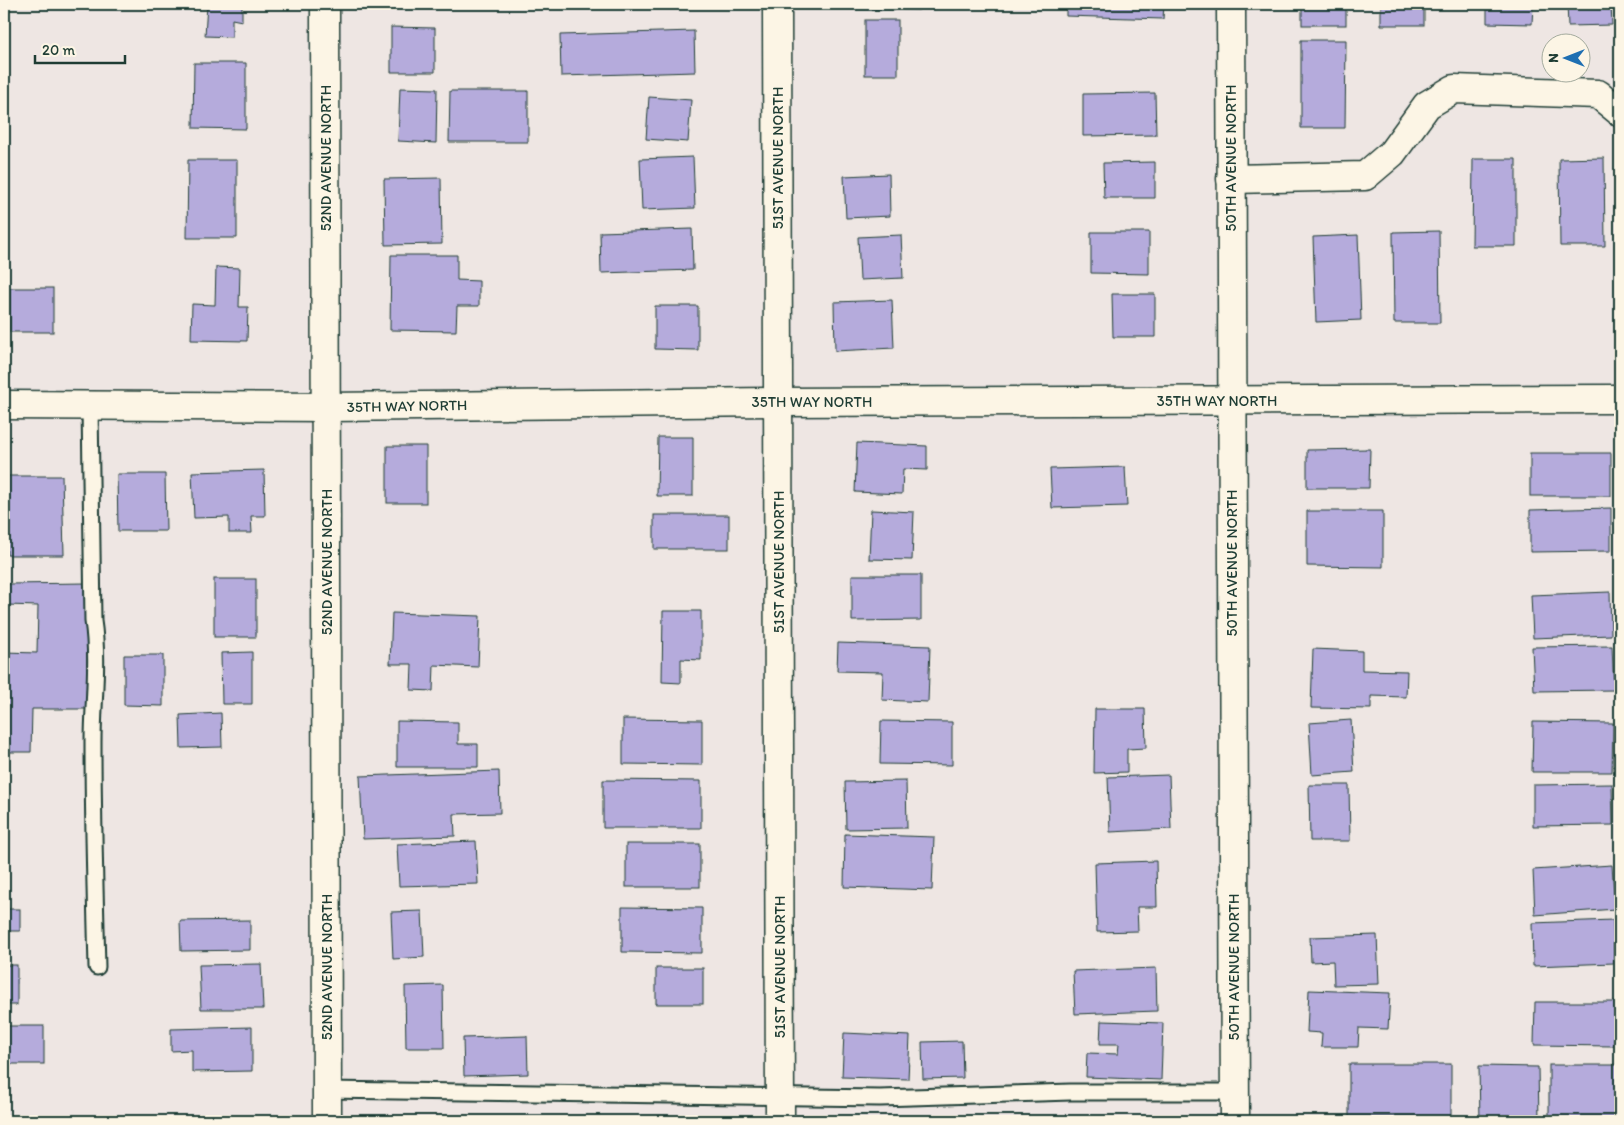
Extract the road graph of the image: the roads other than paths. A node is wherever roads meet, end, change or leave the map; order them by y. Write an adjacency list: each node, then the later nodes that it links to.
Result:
1 (325, 4): 11 (street, 52ND AVENUE NORTH)
2 (777, 4): 8 (street, 51ST AVENUE NORTH)
3 (1231, 4): 5 (street, 50TH AVENUE NORTH)
4 (1620, 112): 5 (street)
5 (1231, 179): 7 (street, 50TH AVENUE NORTH)
6 (1620, 399): 7 (street, 35TH WAY NORTH)
7 (1231, 401): 8 (street, 35TH WAY NORTH); 14 (street, 50TH AVENUE NORTH)
8 (778, 402): 11 (street, 35TH WAY NORTH); 15 (street, 51ST AVENUE NORTH)
9 (4, 406): 10 (street, 35TH WAY NORTH)
10 (90, 406): 11 (street, 35TH WAY NORTH); 12 (lane)
11 (328, 407): 13 (street, 52ND AVENUE NORTH)
12 (97, 967)
13 (327, 1090): 15 (lane); 16 (street, 52ND AVENUE NORTH)
14 (1235, 1092): 15 (lane); 17 (street, 50TH AVENUE NORTH)
15 (780, 1108)
16 (327, 1121)
17 (1235, 1121)

